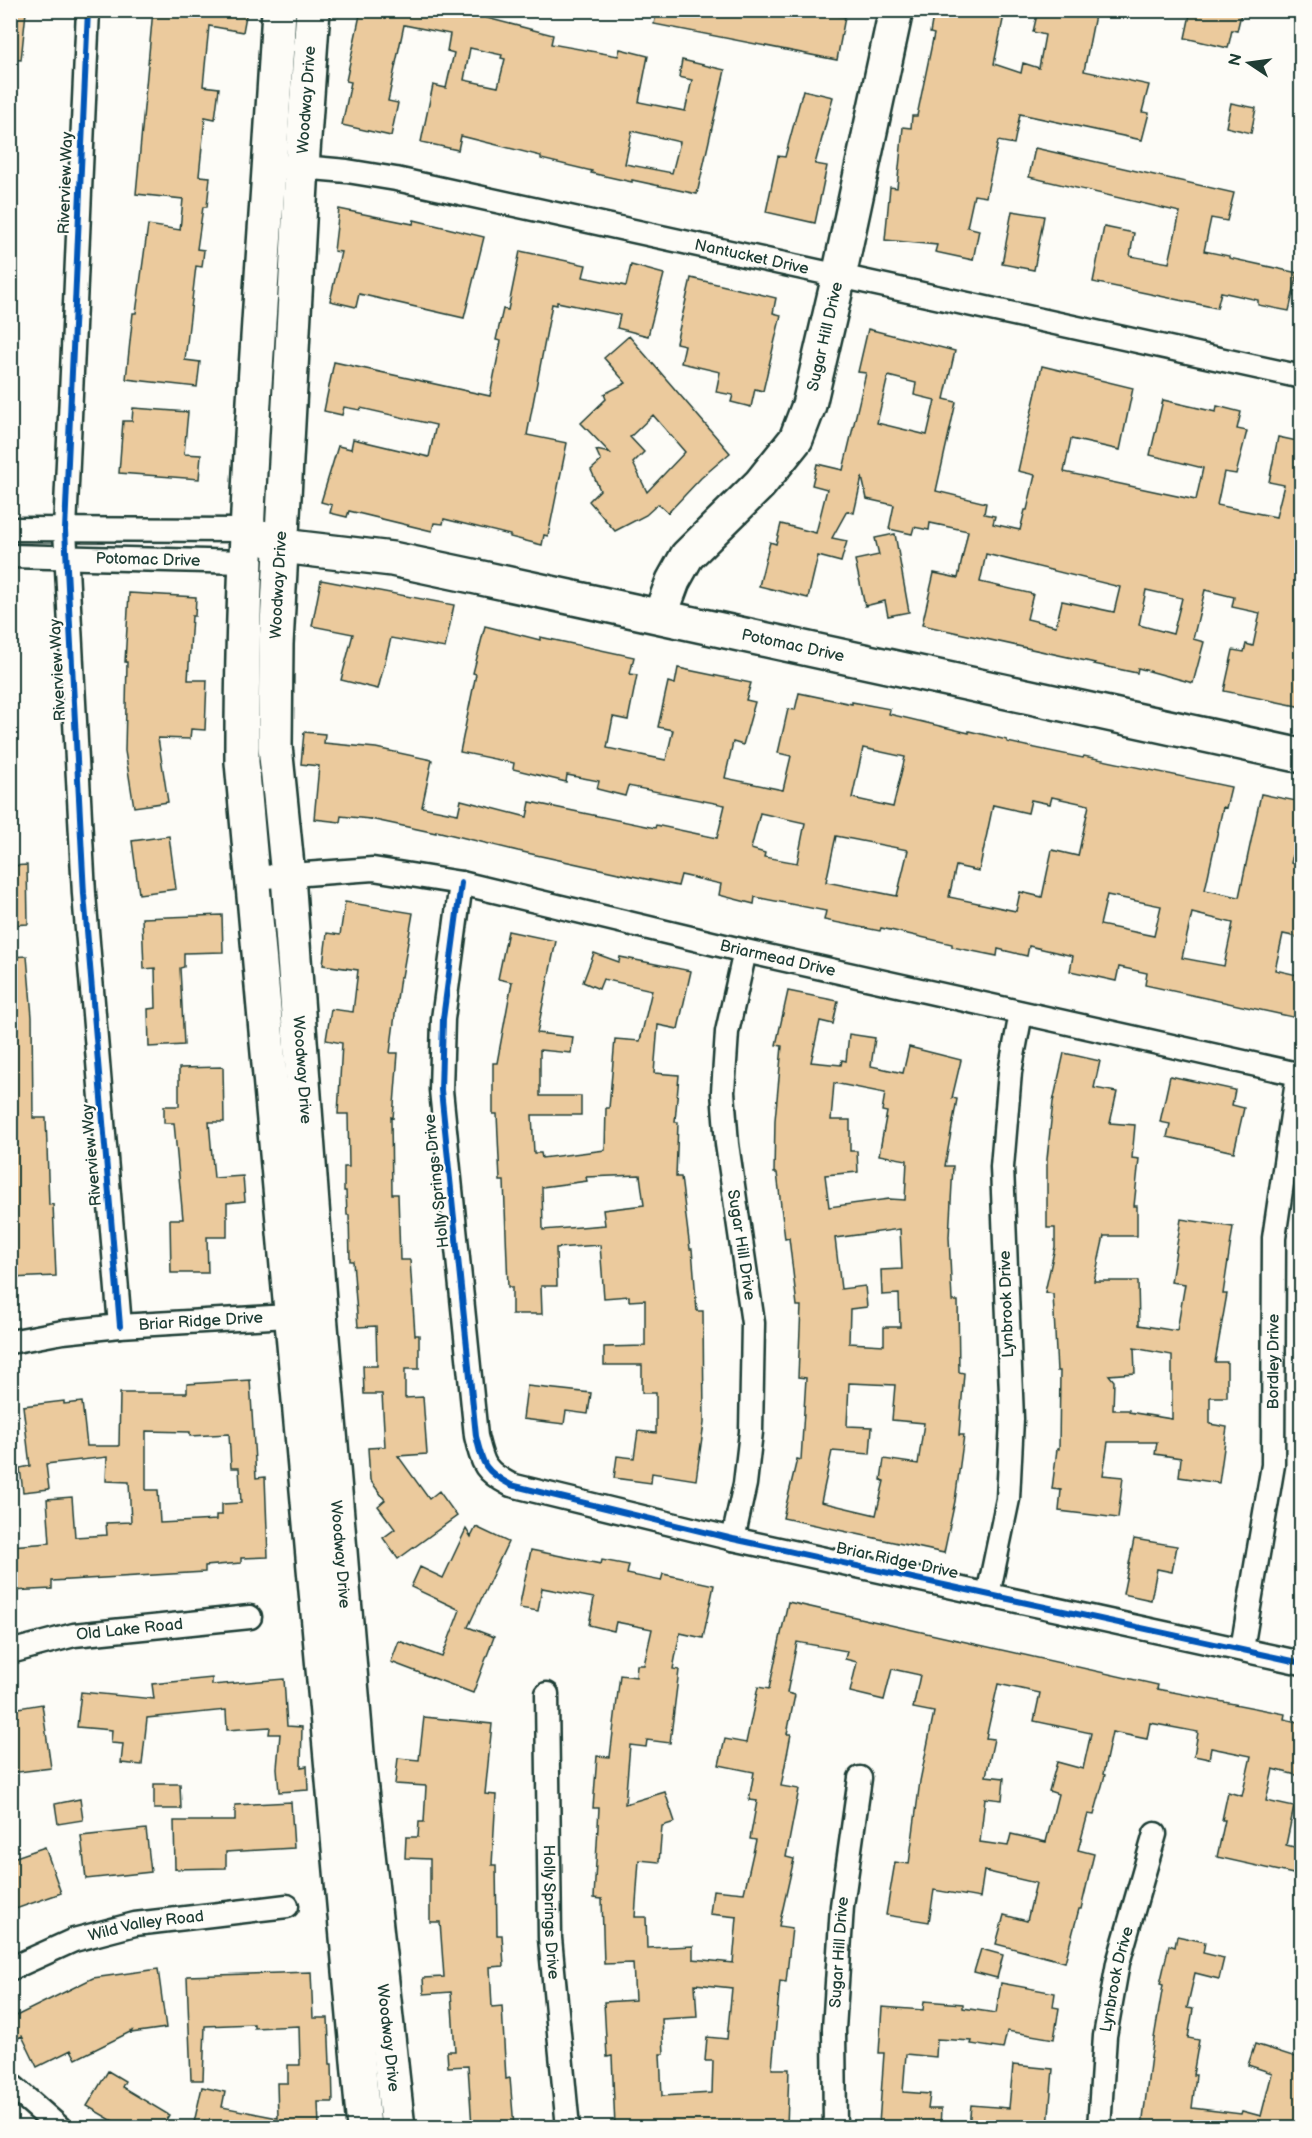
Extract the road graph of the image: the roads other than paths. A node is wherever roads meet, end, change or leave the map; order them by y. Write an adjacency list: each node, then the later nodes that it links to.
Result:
1 (87, 10): 9 (street, Riverview Way)
2 (279, 10): 5 (main road, Woodway Drive)
3 (313, 10): 5 (main road, Woodway Drive)
4 (896, 10): 6 (main road, Sugar Hill Drive)
5 (286, 166): 6 (street, Nantucket Drive); 10 (main road, Woodway Drive); 11 (main road, Woodway Drive)
6 (839, 276): 7 (street, Nantucket Drive); 14 (main road, Sugar Hill Drive)
7 (1302, 377)
8 (10, 529): 9 (street, Potomac Drive)
9 (65, 530): 10 (street, Potomac Drive); 13 (street, Riverview Way)
10 (246, 546): 11 (main road, Potomac Drive); 13 (street, Potomac Drive); 17 (main road, Woodway Drive)
11 (282, 546): 14 (main road, Potomac Drive); 16 (main road, Woodway Drive)
12 (10, 556): 13 (street, Potomac Drive)
13 (66, 558): 23 (street, Riverview Way)
14 (660, 616): 15 (main road, Potomac Drive)
15 (1302, 756)
16 (288, 876): 17 (street, Briarmead Drive); 18 (street, Briarmead Drive); 22 (main road, Woodway Drive)
17 (251, 878): 22 (main road, Woodway Drive)
18 (461, 883): 19 (street, Briarmead Drive); 25 (street, Holly Springs Drive)
19 (744, 951): 20 (street, Briarmead Drive); 26 (street, Sugar Hill Drive)
20 (1021, 1013): 21 (street, Briarmead Drive); 27 (street, Lynbrook Drive)
21 (1300, 1074): 29 (street, Bordley Drive)
22 (306, 1315): 23 (street, Briar Ridge Drive); 33 (main road, Woodway Drive)
23 (120, 1326): 24 (street, Briar Ridge Drive)
24 (10, 1342)
25 (491, 1475): 26 (street, Briar Ridge Drive)
26 (733, 1539): 27 (street, Briar Ridge Drive)
27 (988, 1595): 29 (street, Briar Ridge Drive)
28 (250, 1617): 30 (street, Old Lake Road)
29 (1242, 1649): 31 (street, Briar Ridge Drive)
30 (10, 1652)
31 (1302, 1663)
32 (547, 1694): 42 (street, Holly Springs Drive)
33 (344, 1754): 40 (main road, Woodway Drive); 41 (main road, Woodway Drive)
34 (860, 1778): 43 (street, Sugar Hill Drive)
35 (1155, 1834): 44 (street, Lynbrook Drive)
36 (287, 1906): 37 (street, Wild Valley Road)
37 (10, 1969)
38 (10, 2084): 39 (street)
39 (60, 2127)
40 (364, 2127)
41 (398, 2127)
42 (568, 2127)
43 (835, 2127)
44 (1099, 2127)

